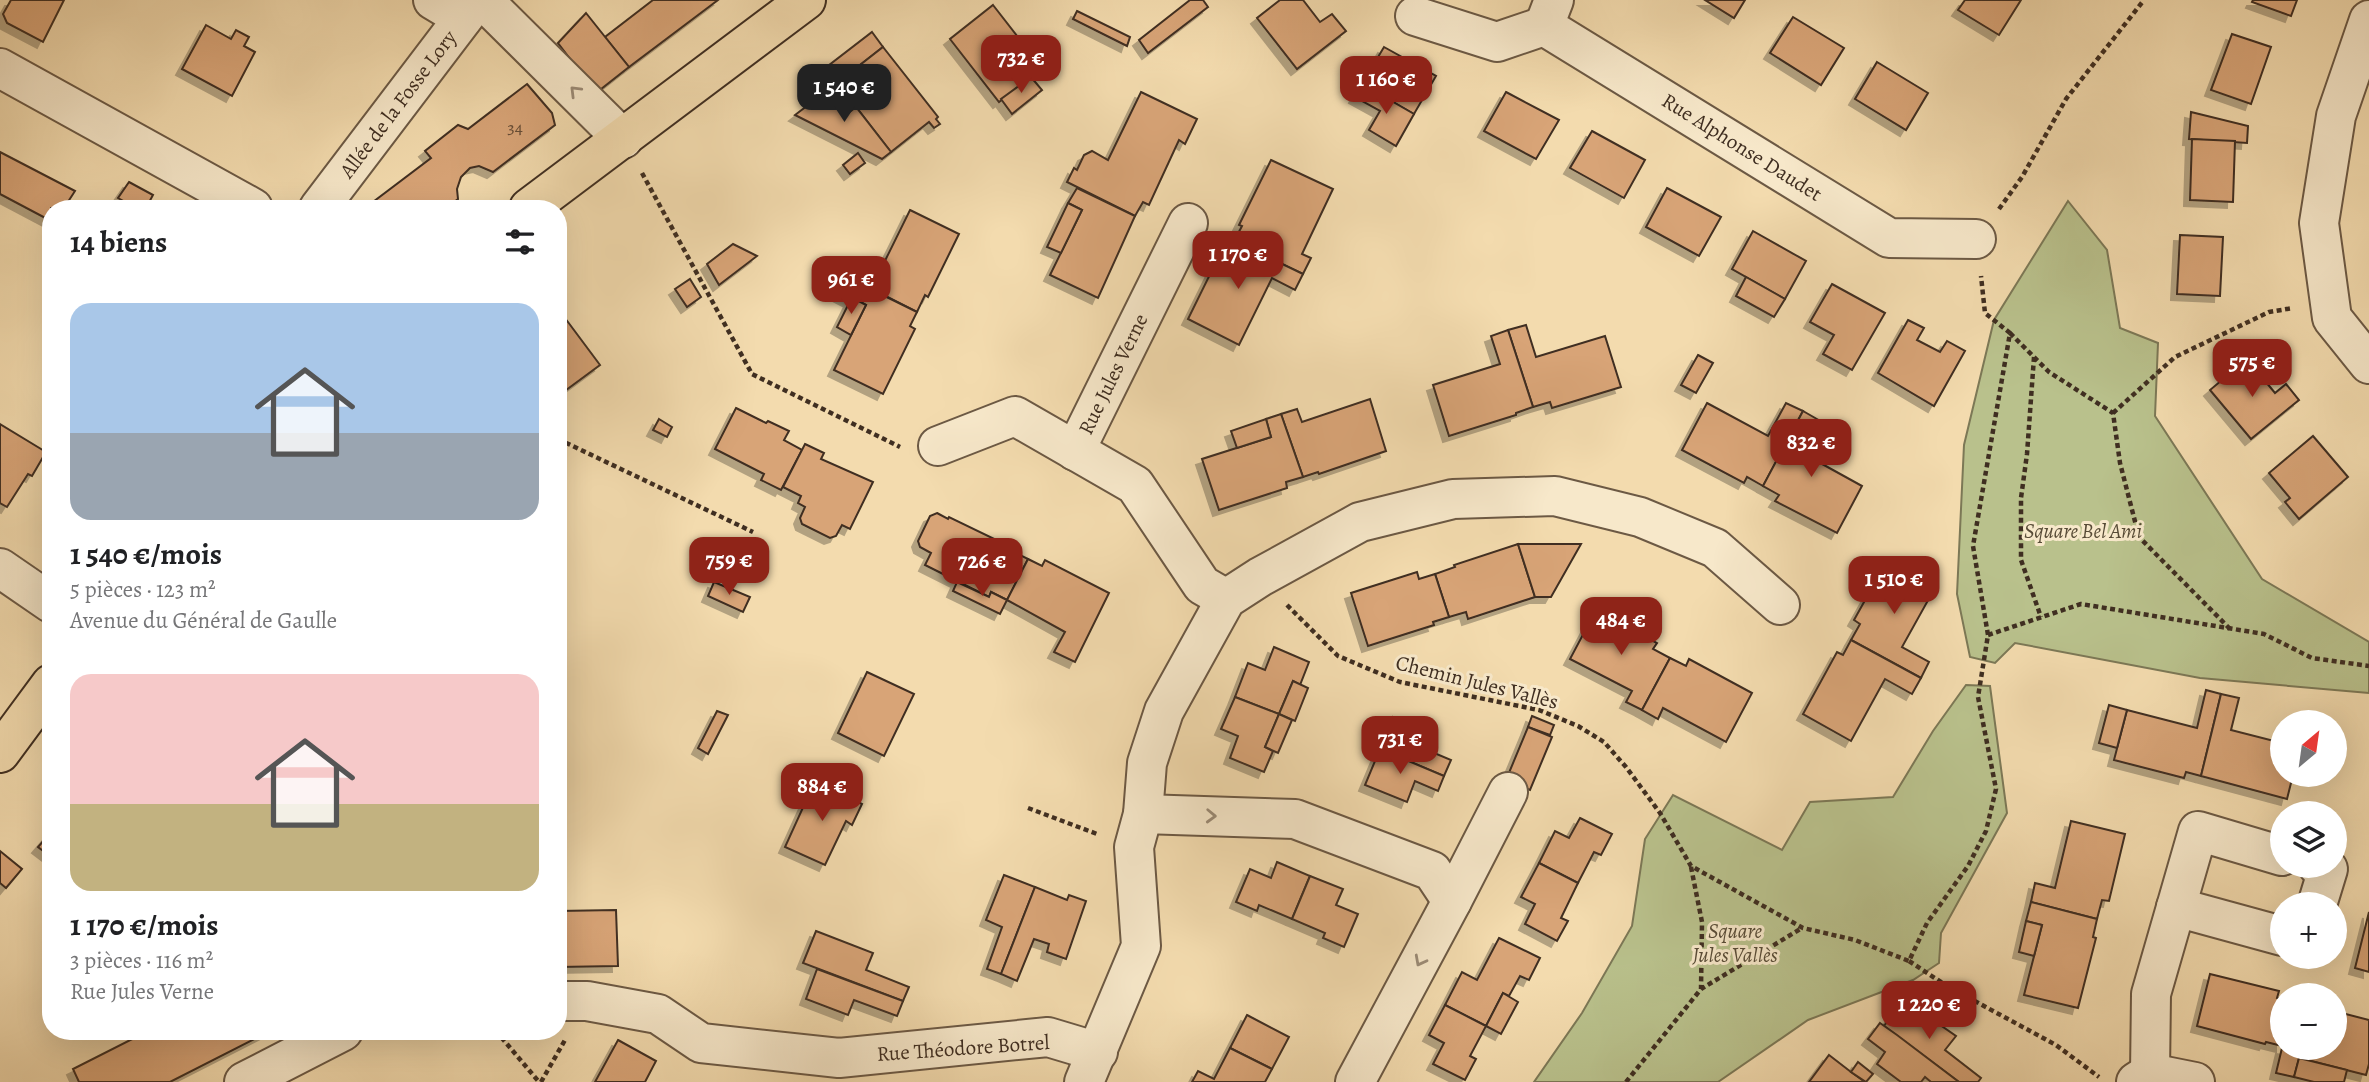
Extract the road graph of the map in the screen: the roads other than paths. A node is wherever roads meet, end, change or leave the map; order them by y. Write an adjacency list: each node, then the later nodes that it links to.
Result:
1 (806, 0): 7 (main road)
2 (464, 4): 7 (street, Allée de la Fosse Lory, one-way to 2); 9 (street, Allée de la Fosse Lory)
3 (1549, 13): 4 (street); 12 (street, Rue Alphonse Daudet)
4 (1415, 16)
5 (2369, 20): 13 (street)
6 (0, 68): 8 (street)
7 (623, 139): 10 (main road)
8 (239, 200)
9 (325, 200)
10 (540, 200)
11 (1188, 223): 15 (street, Rue Jules Verne)
12 (1976, 239)
13 (2369, 364)
14 (938, 446): 15 (street, Rue Jules Verne)
15 (1076, 451): 18 (street, Rue Jules Verne)
16 (0, 569): 17 (street)
17 (42, 597)
18 (1226, 599): 19 (street); 23 (street)
19 (1780, 605)
20 (42, 696): 21 (main road)
21 (0, 753)
22 (1508, 792): 25 (street)
23 (1139, 831): 25 (street, one-way to 25); 30 (street)
24 (2270, 852): 26 (street)
25 (1452, 901): 33 (street, one-way to 33)
26 (2176, 908): 27 (street); 31 (street)
27 (2270, 933)
28 (567, 1002): 30 (street, Rue Théodore Botrel)
29 (326, 1040): 32 (street)
30 (1091, 1067)
31 (2143, 1078): 34 (street)
32 (244, 1082)
33 (1355, 1082)
34 (2195, 1082)

